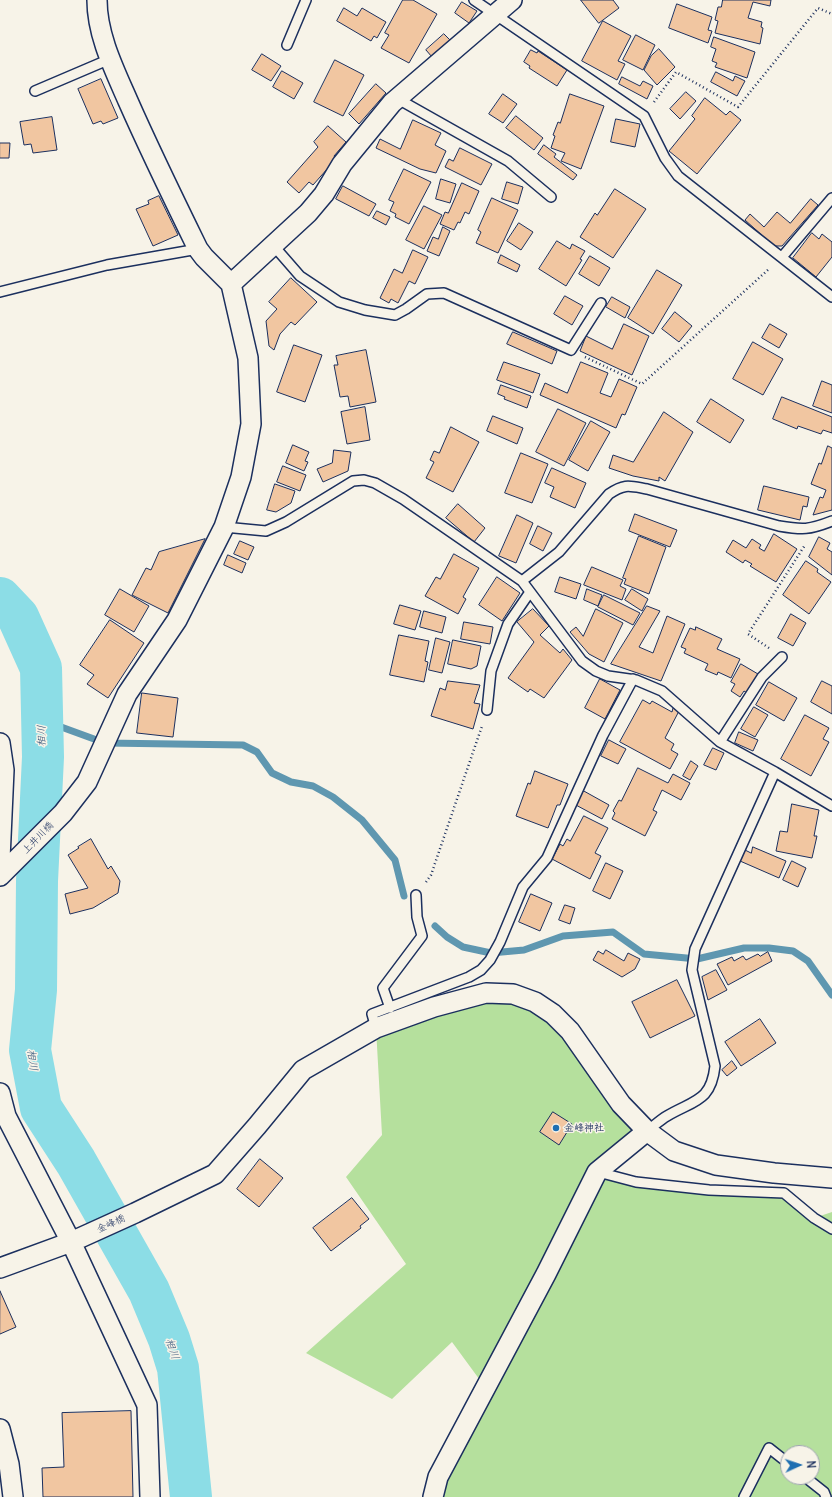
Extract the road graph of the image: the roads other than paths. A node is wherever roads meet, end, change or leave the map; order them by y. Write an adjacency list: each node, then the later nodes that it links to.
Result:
1 (97, 0): 7 (street)
2 (306, 0): 6 (lane)
3 (474, 0): 5 (lane)
4 (512, 0): 5 (street)
5 (495, 15): 9 (street); 14 (lane)
6 (287, 45)
7 (110, 59): 8 (lane); 13 (street)
8 (35, 90)
9 (398, 99): 10 (lane); 12 (street)
10 (551, 197)
11 (832, 198): 14 (lane)
12 (273, 245): 15 (street); 18 (lane)
13 (198, 249): 15 (street); 16 (lane)
14 (782, 257): 17 (lane)
15 (231, 284): 20 (street, 上井川橋)
16 (0, 292)
17 (832, 297)
18 (601, 303)
19 (832, 522): 21 (lane)
20 (224, 527): 21 (lane); 30 (street, 上井川橋)
21 (522, 581): 22 (lane)
22 (530, 592): 24 (lane); 25 (lane)
23 (782, 657): 26 (lane)
24 (633, 679): 26 (lane); 32 (lane)
25 (487, 710)
26 (720, 742): 28 (lane)
27 (0, 743): 30 (street)
28 (775, 772): 29 (lane); 35 (lane)
29 (832, 806)
30 (4, 866)
31 (416, 895): 32 (lane)
32 (390, 1008): 33 (lane)
33 (376, 1028): 35 (street, 金峰橋); 39 (street, 金峰橋)
34 (0, 1094): 39 (street)
35 (648, 1131): 36 (street); 37 (street, 金峰橋)
36 (597, 1172): 38 (lane); 46 (street)
37 (832, 1178)
38 (832, 1229)
39 (80, 1238): 40 (street, 金峰橋); 45 (street)
40 (0, 1268)
41 (0, 1429): 44 (street)
42 (780, 1457): 47 (lane)
43 (815, 1485): 48 (lane)
44 (13, 1497)
45 (150, 1497)
46 (433, 1497)
47 (744, 1497)
48 (826, 1497)

